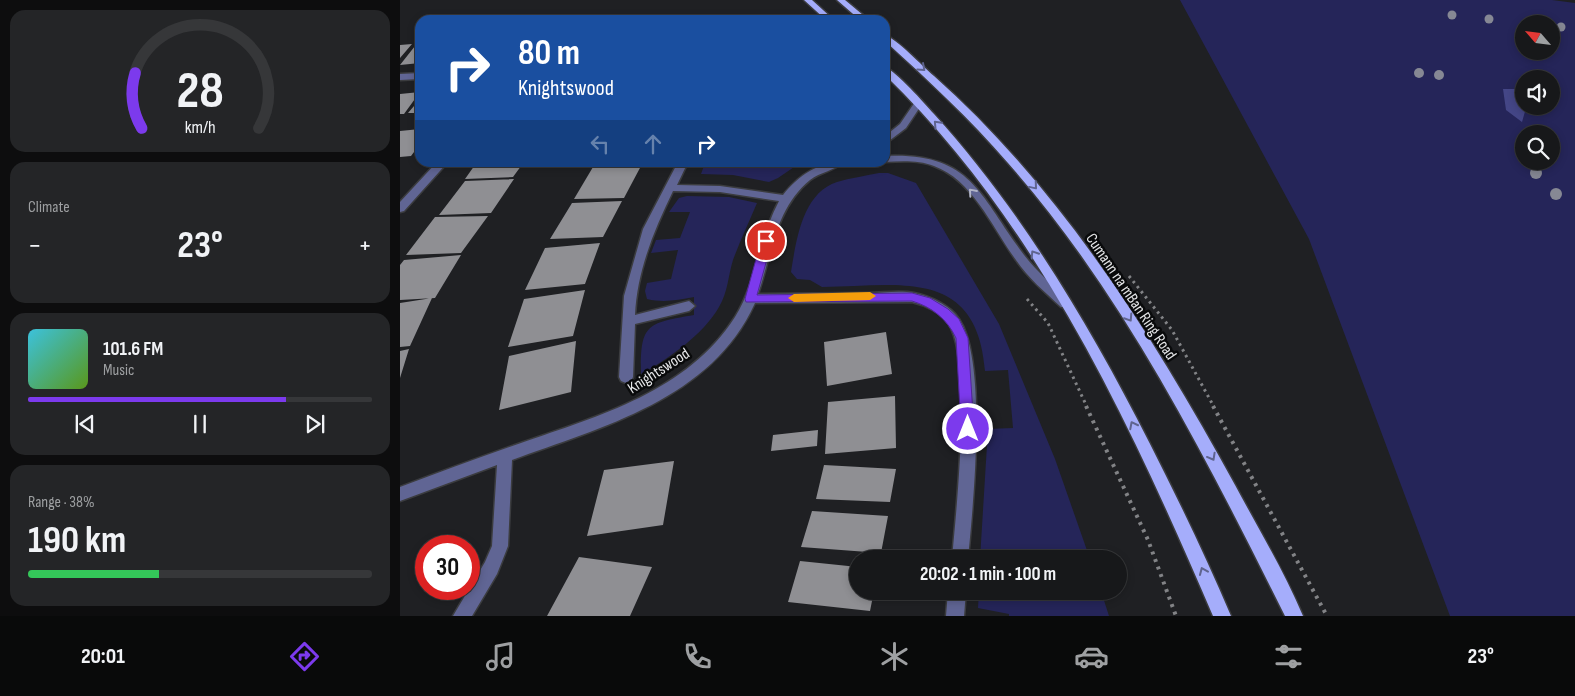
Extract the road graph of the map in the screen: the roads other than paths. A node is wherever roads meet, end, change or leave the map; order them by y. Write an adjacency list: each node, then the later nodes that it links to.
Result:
1 (808, 0): 3 (main road)
2 (841, 0): 4 (main road)
3 (824, 15)
4 (859, 15)
5 (890, 41): 30 (main road, Cumann na mBan Ring Road, one-way to 30)
6 (890, 75): 9 (main road)
7 (415, 76): 8 (street)
8 (400, 78)
9 (918, 104): 10 (street); 20 (main road, one-way to 9)
10 (890, 137)
11 (890, 159): 20 (street, one-way to 11)
12 (438, 167): 17 (street)
13 (680, 167): 15 (street)
14 (830, 167): 16 (street, Knightswood)
15 (671, 188): 16 (street); 21 (street)
16 (786, 199): 18 (street, Knightswood)
17 (400, 209)
18 (750, 299): 23 (street, Knightswood); 25 (street)
19 (689, 306): 21 (street)
20 (1071, 310): 29 (main road, one-way to 20)
21 (629, 321): 22 (street)
22 (626, 377)
23 (504, 456): 24 (street, Knightswood); 27 (street)
24 (400, 494)
25 (961, 550)
26 (956, 600): 28 (street)
27 (462, 616)
28 (955, 616)
29 (1222, 616)
30 (1294, 616)

